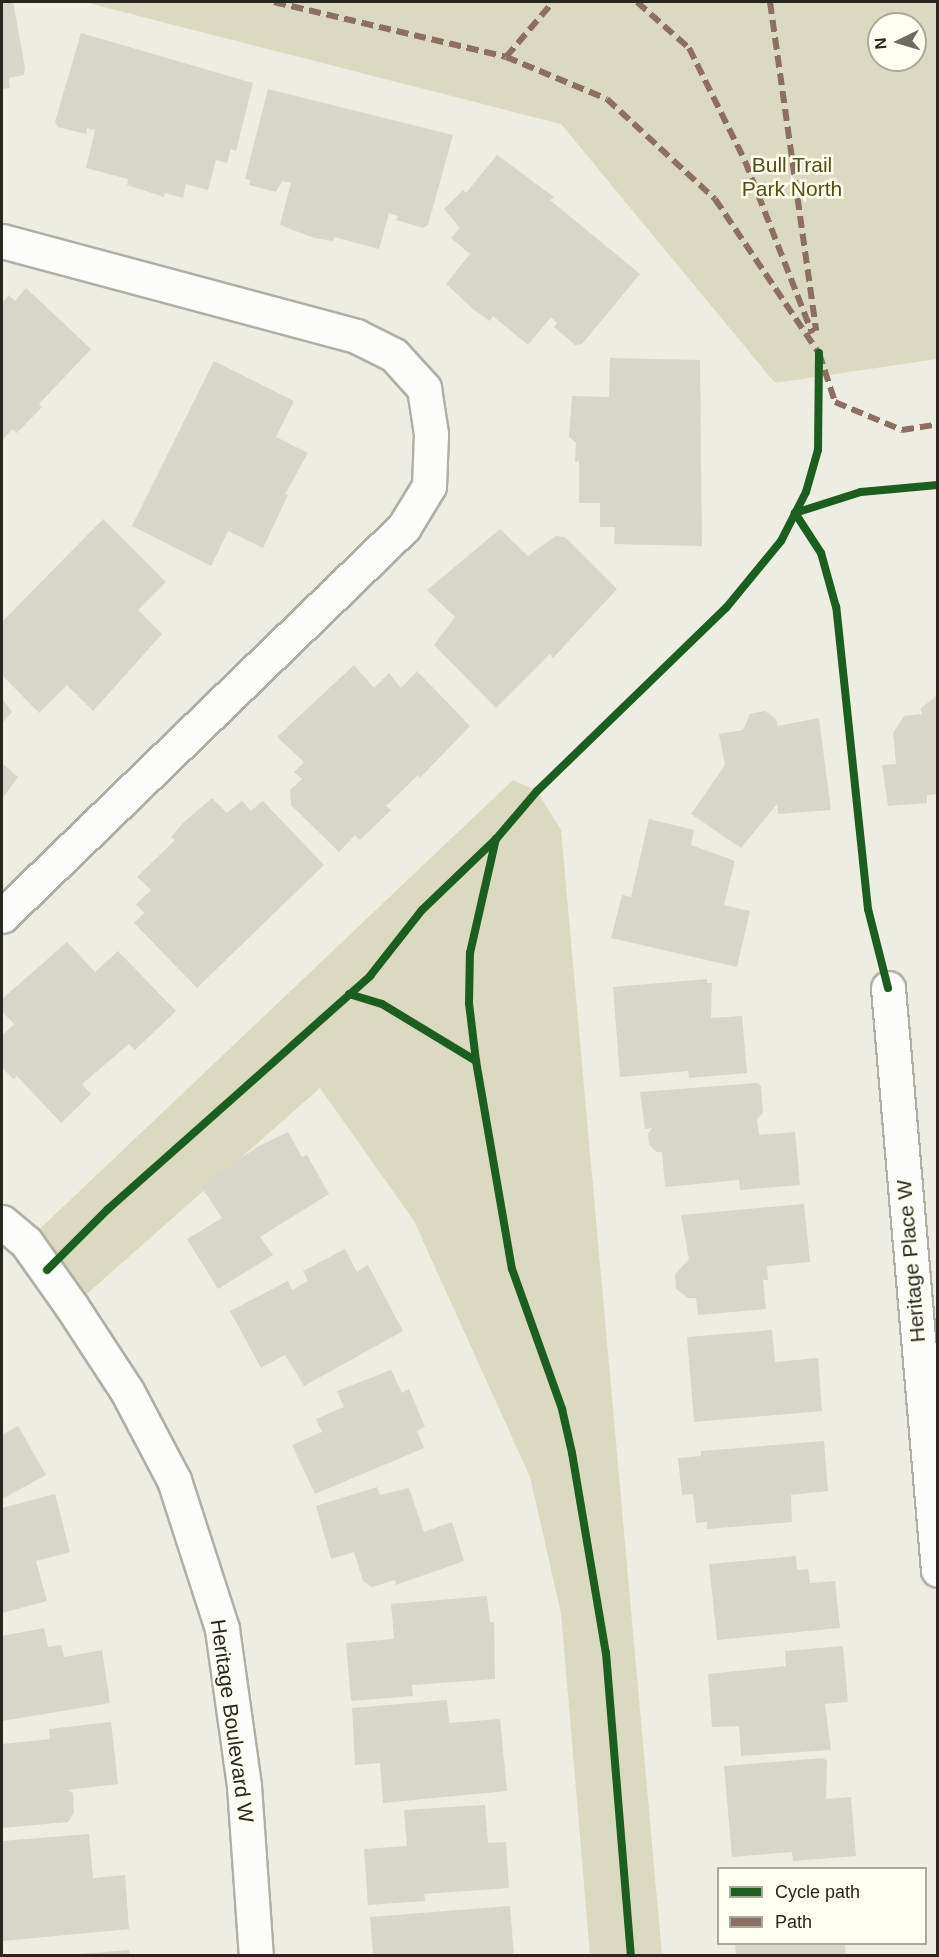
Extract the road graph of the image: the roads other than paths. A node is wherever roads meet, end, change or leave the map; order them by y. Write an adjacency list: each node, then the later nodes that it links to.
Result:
1 (2, 241): 2 (street)
2 (2, 916)
3 (888, 988): 5 (street, Heritage Place W)
4 (2, 1222): 6 (street, Heritage Boulevard W)
5 (938, 1570)
6 (256, 1956)

